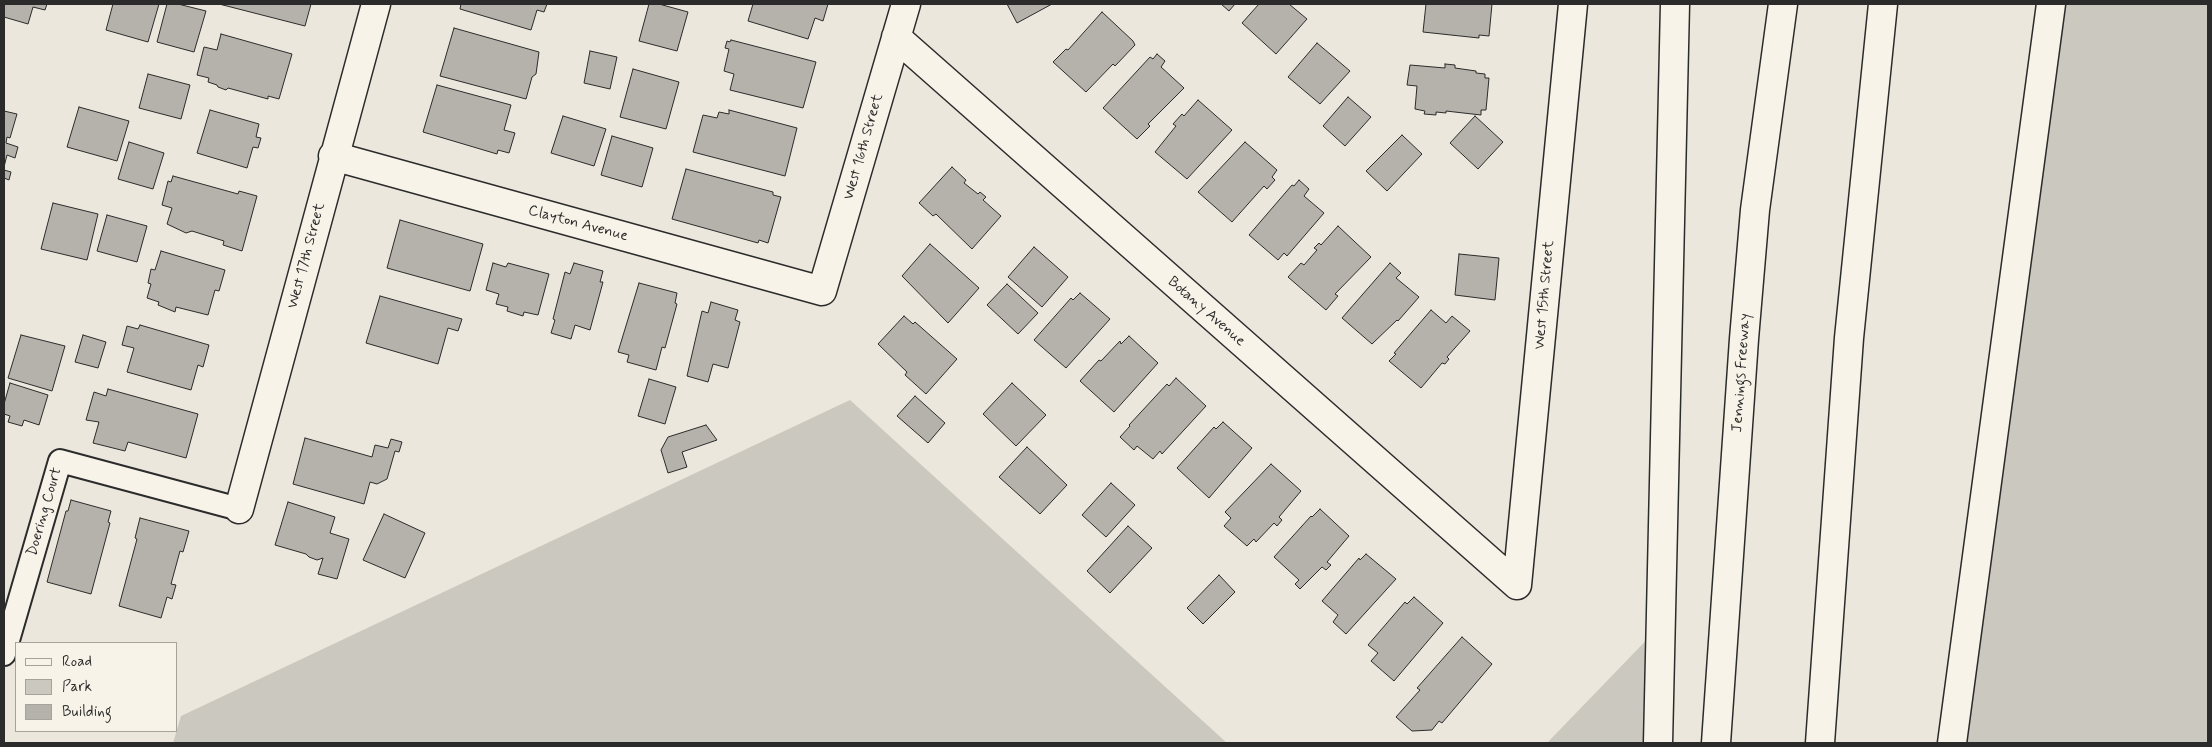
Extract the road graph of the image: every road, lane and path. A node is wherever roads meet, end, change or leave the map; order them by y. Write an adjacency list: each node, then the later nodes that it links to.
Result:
1 (376, 4): 9 (main road, West 17th Street)
2 (906, 4): 8 (main road, West 16th Street)
3 (1573, 4): 12 (main road, West 15th Street)
4 (1675, 4): 14 (main road)
5 (1783, 4): 15 (main road, Jennings Freeway)
6 (1883, 4): 16 (main road)
7 (2051, 4): 17 (main road)
8 (896, 37): 10 (main road, West 16th Street); 12 (main road, Botany Avenue)
9 (333, 156): 10 (main road, Clayton Avenue); 11 (main road, West 17th Street)
10 (822, 291)
11 (239, 509): 13 (lane, Doering Court)
12 (1517, 585)
13 (4, 654)
14 (1658, 743)
15 (1716, 743)
16 (1820, 743)
17 (1952, 743)

